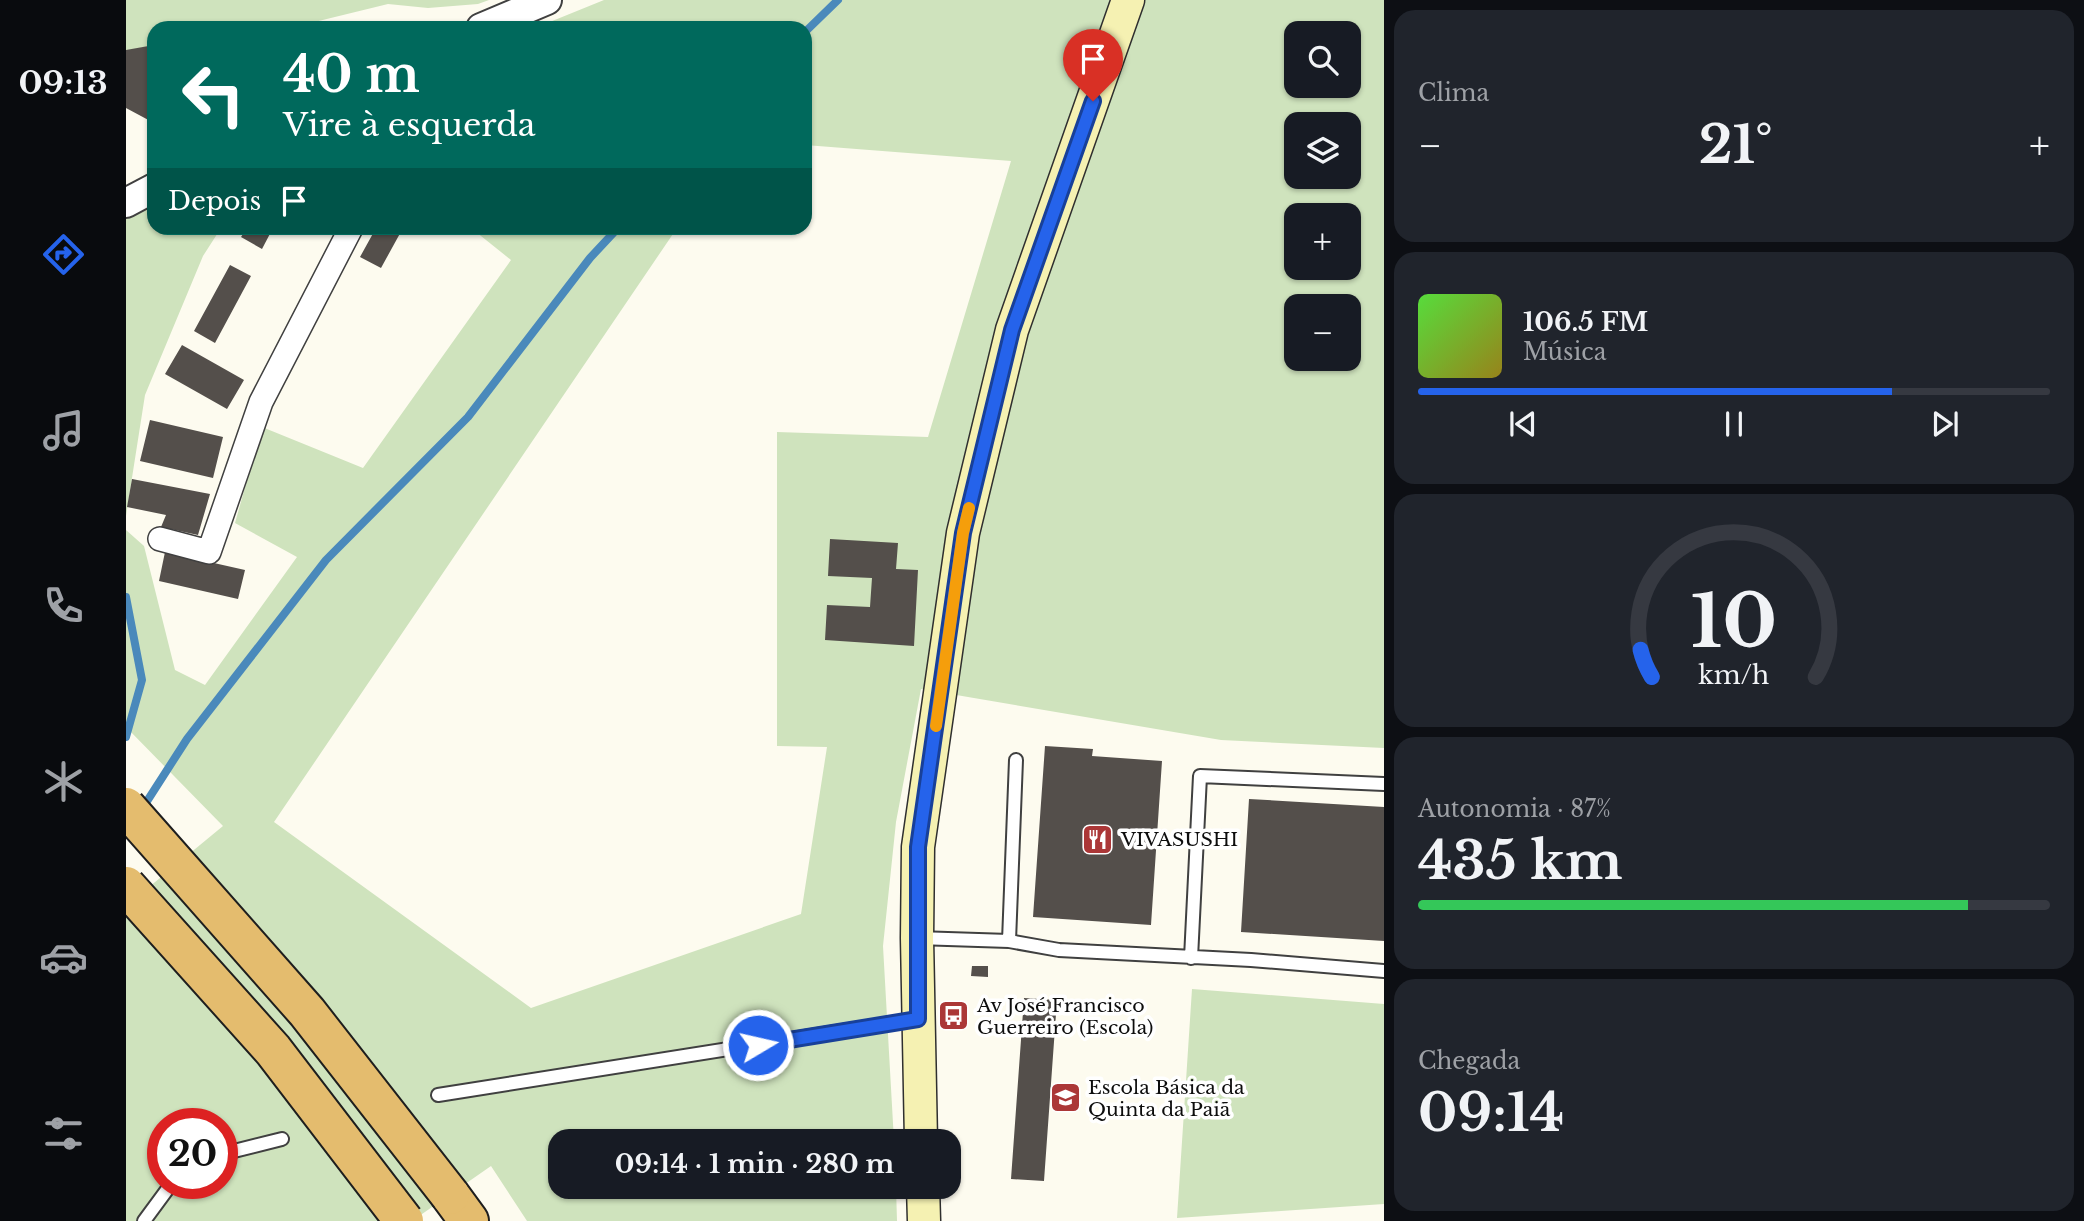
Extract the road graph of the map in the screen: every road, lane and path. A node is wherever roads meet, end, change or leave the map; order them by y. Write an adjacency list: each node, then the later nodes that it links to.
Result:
1 (547, 0): 3 (street)
2 (1128, 0): 12 (main road)
3 (498, 21)
4 (147, 192): 5 (street)
5 (126, 203)
6 (347, 235): 7 (street)
7 (160, 539)
8 (1016, 760): 13 (lane)
9 (1384, 784): 14 (lane)
10 (126, 807): 23 (highway, bridge)
11 (126, 886): 25 (highway, bridge)
12 (917, 938): 13 (lane); 16 (main road)
13 (1009, 941): 14 (lane)
14 (1192, 958): 15 (lane)
15 (1384, 971)
16 (918, 1019): 17 (lane); 18 (main road)
17 (438, 1095)
18 (921, 1129)
19 (282, 1139): 20 (lane)
20 (238, 1150)
21 (160, 1199): 24 (lane)
22 (922, 1199): 26 (main road)
23 (459, 1208)
24 (144, 1221)
25 (404, 1221)
26 (923, 1221)

